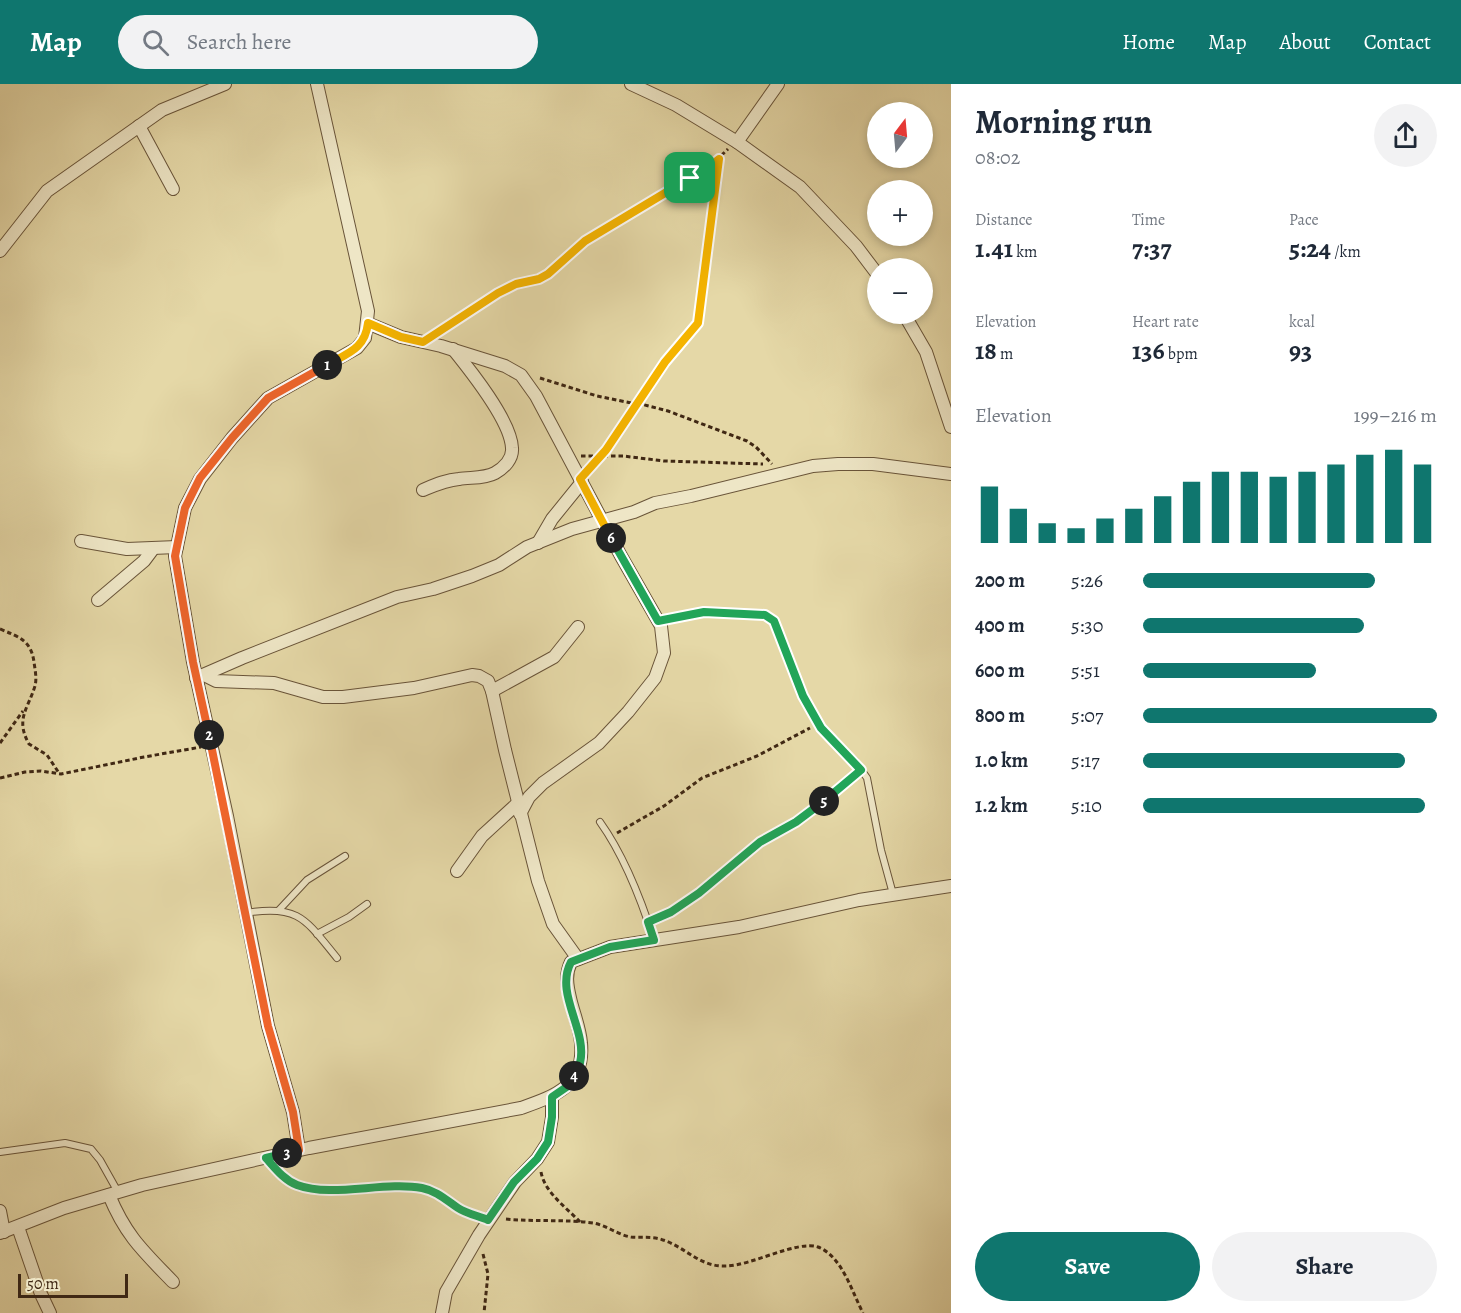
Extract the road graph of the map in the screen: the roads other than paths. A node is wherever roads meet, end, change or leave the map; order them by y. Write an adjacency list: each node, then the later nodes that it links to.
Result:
1 (225, 84): 5 (street)
2 (316, 84): 11 (street)
3 (631, 84): 6 (street)
4 (778, 84): 6 (street)
5 (139, 126): 7 (street); 8 (street)
6 (736, 141): 10 (street)
7 (173, 189)
8 (5, 236): 9 (street)
9 (0, 251)
10 (867, 260)
11 (368, 323): 13 (street); 21 (street)
12 (910, 324): 14 (street)
13 (453, 349): 16 (street); 17 (street)
14 (951, 427)
15 (951, 474): 18 (street)
16 (581, 480): 18 (street); 20 (street)
17 (423, 490)
18 (602, 520): 20 (street); 24 (street)
19 (81, 541): 22 (street)
20 (538, 543): 26 (street)
21 (177, 547): 22 (street); 26 (street)
22 (153, 549): 23 (street)
23 (99, 600)
24 (658, 621): 28 (street); 33 (lane)
25 (578, 627): 27 (street)
26 (200, 676): 27 (street); 36 (street)
27 (492, 691): 28 (street)
28 (519, 808): 31 (street); 40 (street)
29 (600, 822): 38 (lane)
30 (345, 856): 35 (lane)
31 (457, 871)
32 (951, 886): 33 (street)
33 (893, 894): 38 (street)
34 (367, 904): 37 (lane)
35 (279, 910): 36 (lane); 37 (lane)
36 (246, 913): 42 (street)
37 (317, 934): 39 (lane)
38 (654, 940): 40 (street)
39 (337, 957)
40 (578, 959): 41 (street)
41 (552, 1097): 42 (street); 50 (street)
42 (299, 1150): 44 (street)
43 (0, 1152): 44 (lane)
44 (114, 1194): 46 (street); 48 (street)
45 (0, 1211): 47 (street)
46 (18, 1227): 47 (street); 49 (street)
47 (2, 1232)
48 (173, 1282)
49 (50, 1313)
50 (442, 1313)

